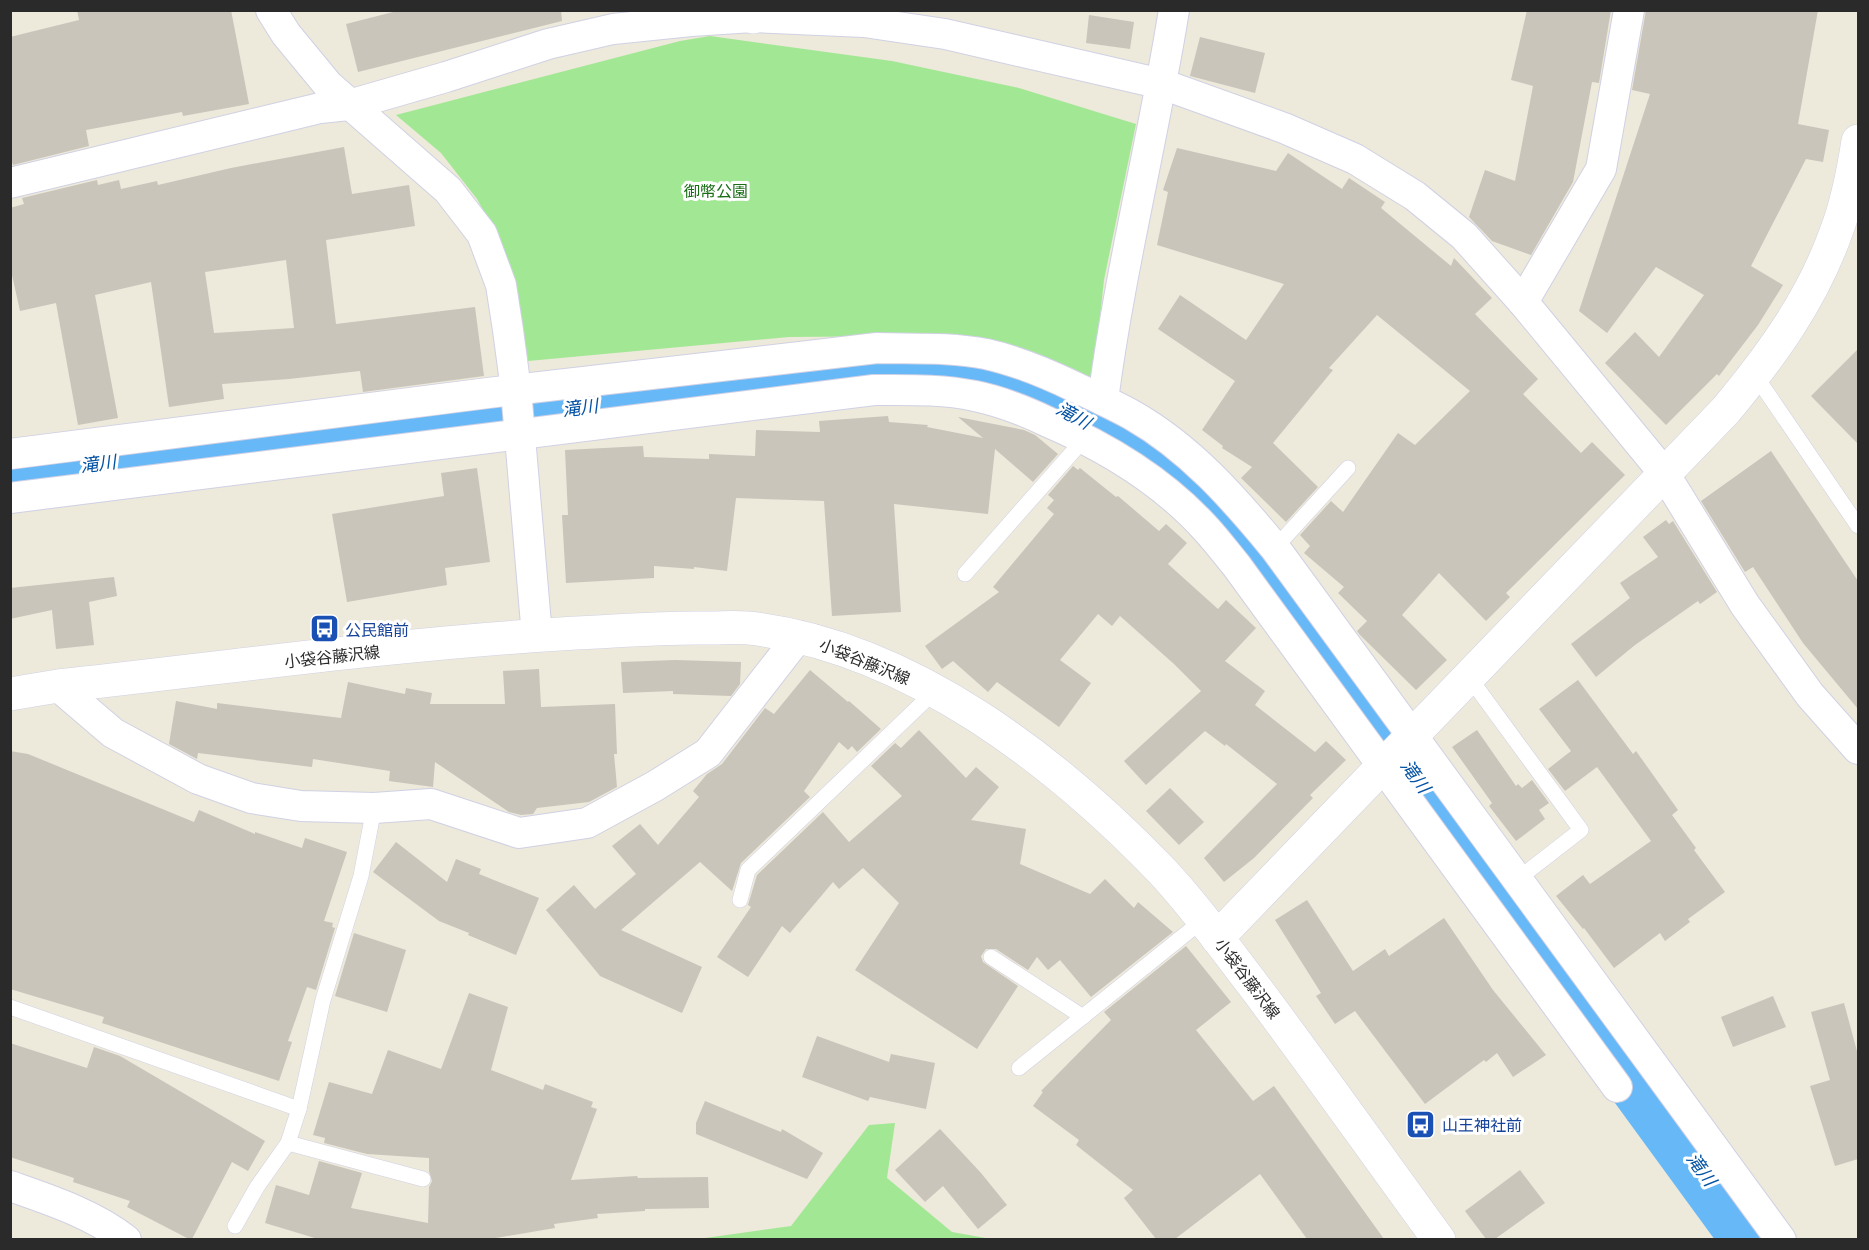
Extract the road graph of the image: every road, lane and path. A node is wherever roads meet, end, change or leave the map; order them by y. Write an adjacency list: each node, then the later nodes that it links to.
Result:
1 (271, 10): 6 (street)
2 (1174, 10): 5 (street)
3 (1629, 10): 10 (street)
4 (753, 14): 5 (street); 6 (street)
5 (1162, 84): 10 (street); 12 (street)
6 (350, 105): 9 (street); 13 (street)
7 (1858, 141): 8 (main road)
8 (1856, 175): 11 (main road)
9 (10, 183)
10 (1523, 302): 17 (street)
11 (1755, 375): 17 (main road); 19 (lane)
12 (1103, 400): 13 (street); 20 (street)
13 (518, 413): 14 (street); 15 (street); 18 (street); 22 (street)
14 (1085, 438): 21 (lane); 29 (street)
15 (10, 454)
16 (1348, 468): 20 (lane)
17 (1664, 473): 24 (main road); 28 (street)
18 (10, 498)
19 (1858, 526)
20 (1275, 548): 29 (street)
21 (965, 574)
22 (537, 636): 23 (main road, 小袋谷藤沢線); 25 (main road, 小袋谷藤沢線)
23 (800, 636): 26 (main road, 小袋谷藤沢線); 30 (street)
24 (1469, 677): 29 (main road); 31 (lane)
25 (58, 686): 27 (main road, 小袋谷藤沢線); 30 (street)
26 (936, 690): 32 (lane); 33 (main road, 小袋谷藤沢線)
27 (10, 694)
28 (1858, 748)
29 (1398, 752): 31 (street); 33 (main road); 38 (street)
30 (374, 808): 39 (lane)
31 (1518, 879): 46 (street)
32 (740, 900)
33 (1210, 929): 36 (lane); 45 (main road, 小袋谷藤沢線)
34 (991, 957): 36 (lane)
35 (10, 1007): 39 (lane)
36 (1083, 1017): 37 (lane)
37 (1019, 1068)
38 (1617, 1087)
39 (299, 1109): 40 (lane)
40 (288, 1143): 41 (lane); 43 (lane)
41 (423, 1179)
42 (10, 1186): 44 (street)
43 (235, 1226)
44 (126, 1239)
45 (1439, 1239)
46 (1781, 1239)

